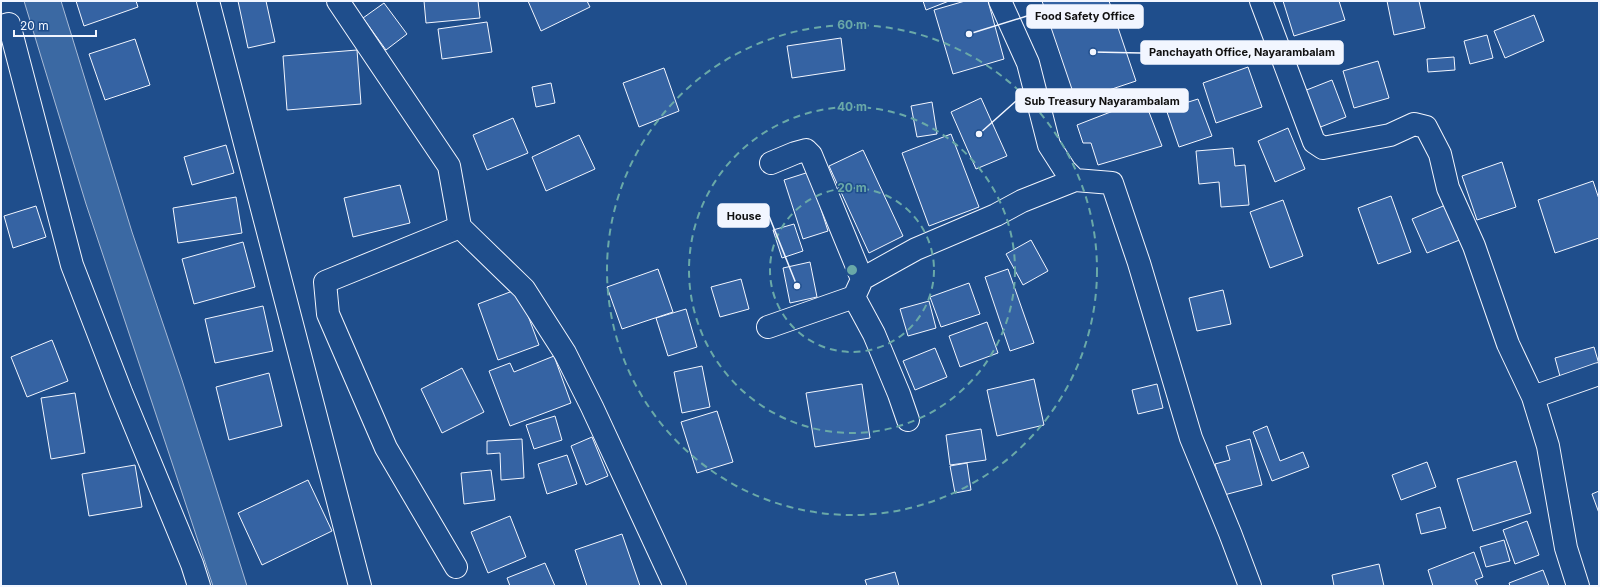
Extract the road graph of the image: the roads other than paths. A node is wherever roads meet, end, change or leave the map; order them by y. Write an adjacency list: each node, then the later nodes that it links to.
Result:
1 (208, 1): 16 (street)
2 (338, 1): 8 (street)
3 (1000, 1): 7 (street)
4 (1261, 1): 12 (street)
5 (1, 26): 15 (street)
6 (771, 163): 9 (street)
7 (1075, 180): 9 (street); 18 (street)
8 (460, 227): 14 (street); 17 (street)
9 (858, 288): 10 (street); 13 (street)
10 (768, 327)
11 (1599, 374): 12 (street)
12 (1533, 397): 19 (street)
13 (908, 420)
14 (456, 567)
15 (199, 586)
16 (360, 586)
17 (675, 586)
18 (1250, 586)
19 (1578, 586)

